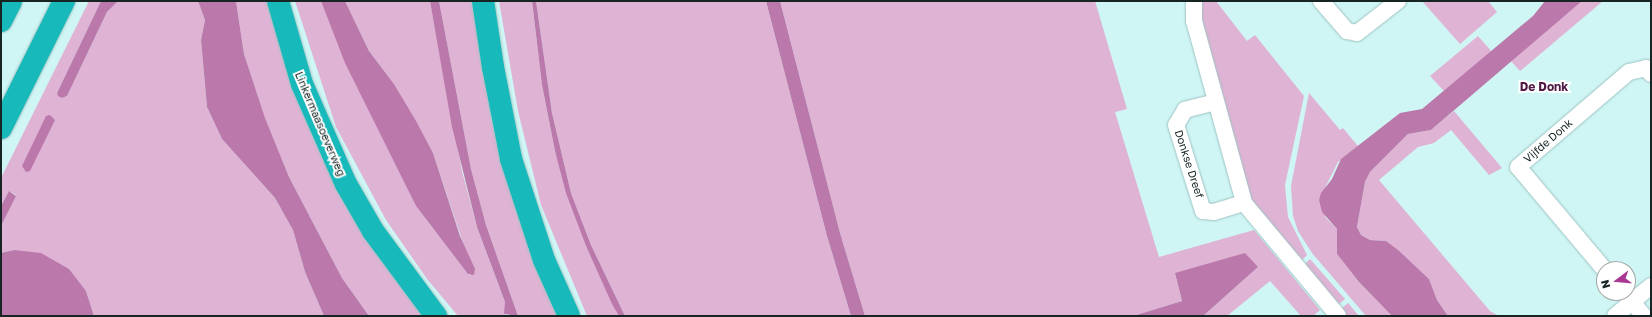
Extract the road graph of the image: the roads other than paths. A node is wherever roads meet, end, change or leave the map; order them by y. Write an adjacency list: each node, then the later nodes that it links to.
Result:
1 (11, 1): 8 (highway)
2 (64, 1): 11 (highway)
3 (278, 1): 18 (highway, Linkermaasoeverweg)
4 (483, 1): 19 (highway)
5 (1194, 1): 10 (street)
6 (1321, 1): 7 (street)
7 (1398, 1)
8 (1, 21)
9 (1649, 69): 13 (street, Vijfde Donk)
10 (1216, 102): 12 (street); 12 (street, Donkse Dreef)
11 (1, 128)
12 (1244, 203): 20 (street)
13 (1597, 261)
14 (1651, 286): 15 (street)
15 (1636, 294)
16 (1626, 301): 21 (street)
17 (1632, 301): 22 (street)
18 (436, 316)
19 (569, 316)
20 (1338, 316)
21 (1615, 316)
22 (1644, 316)

